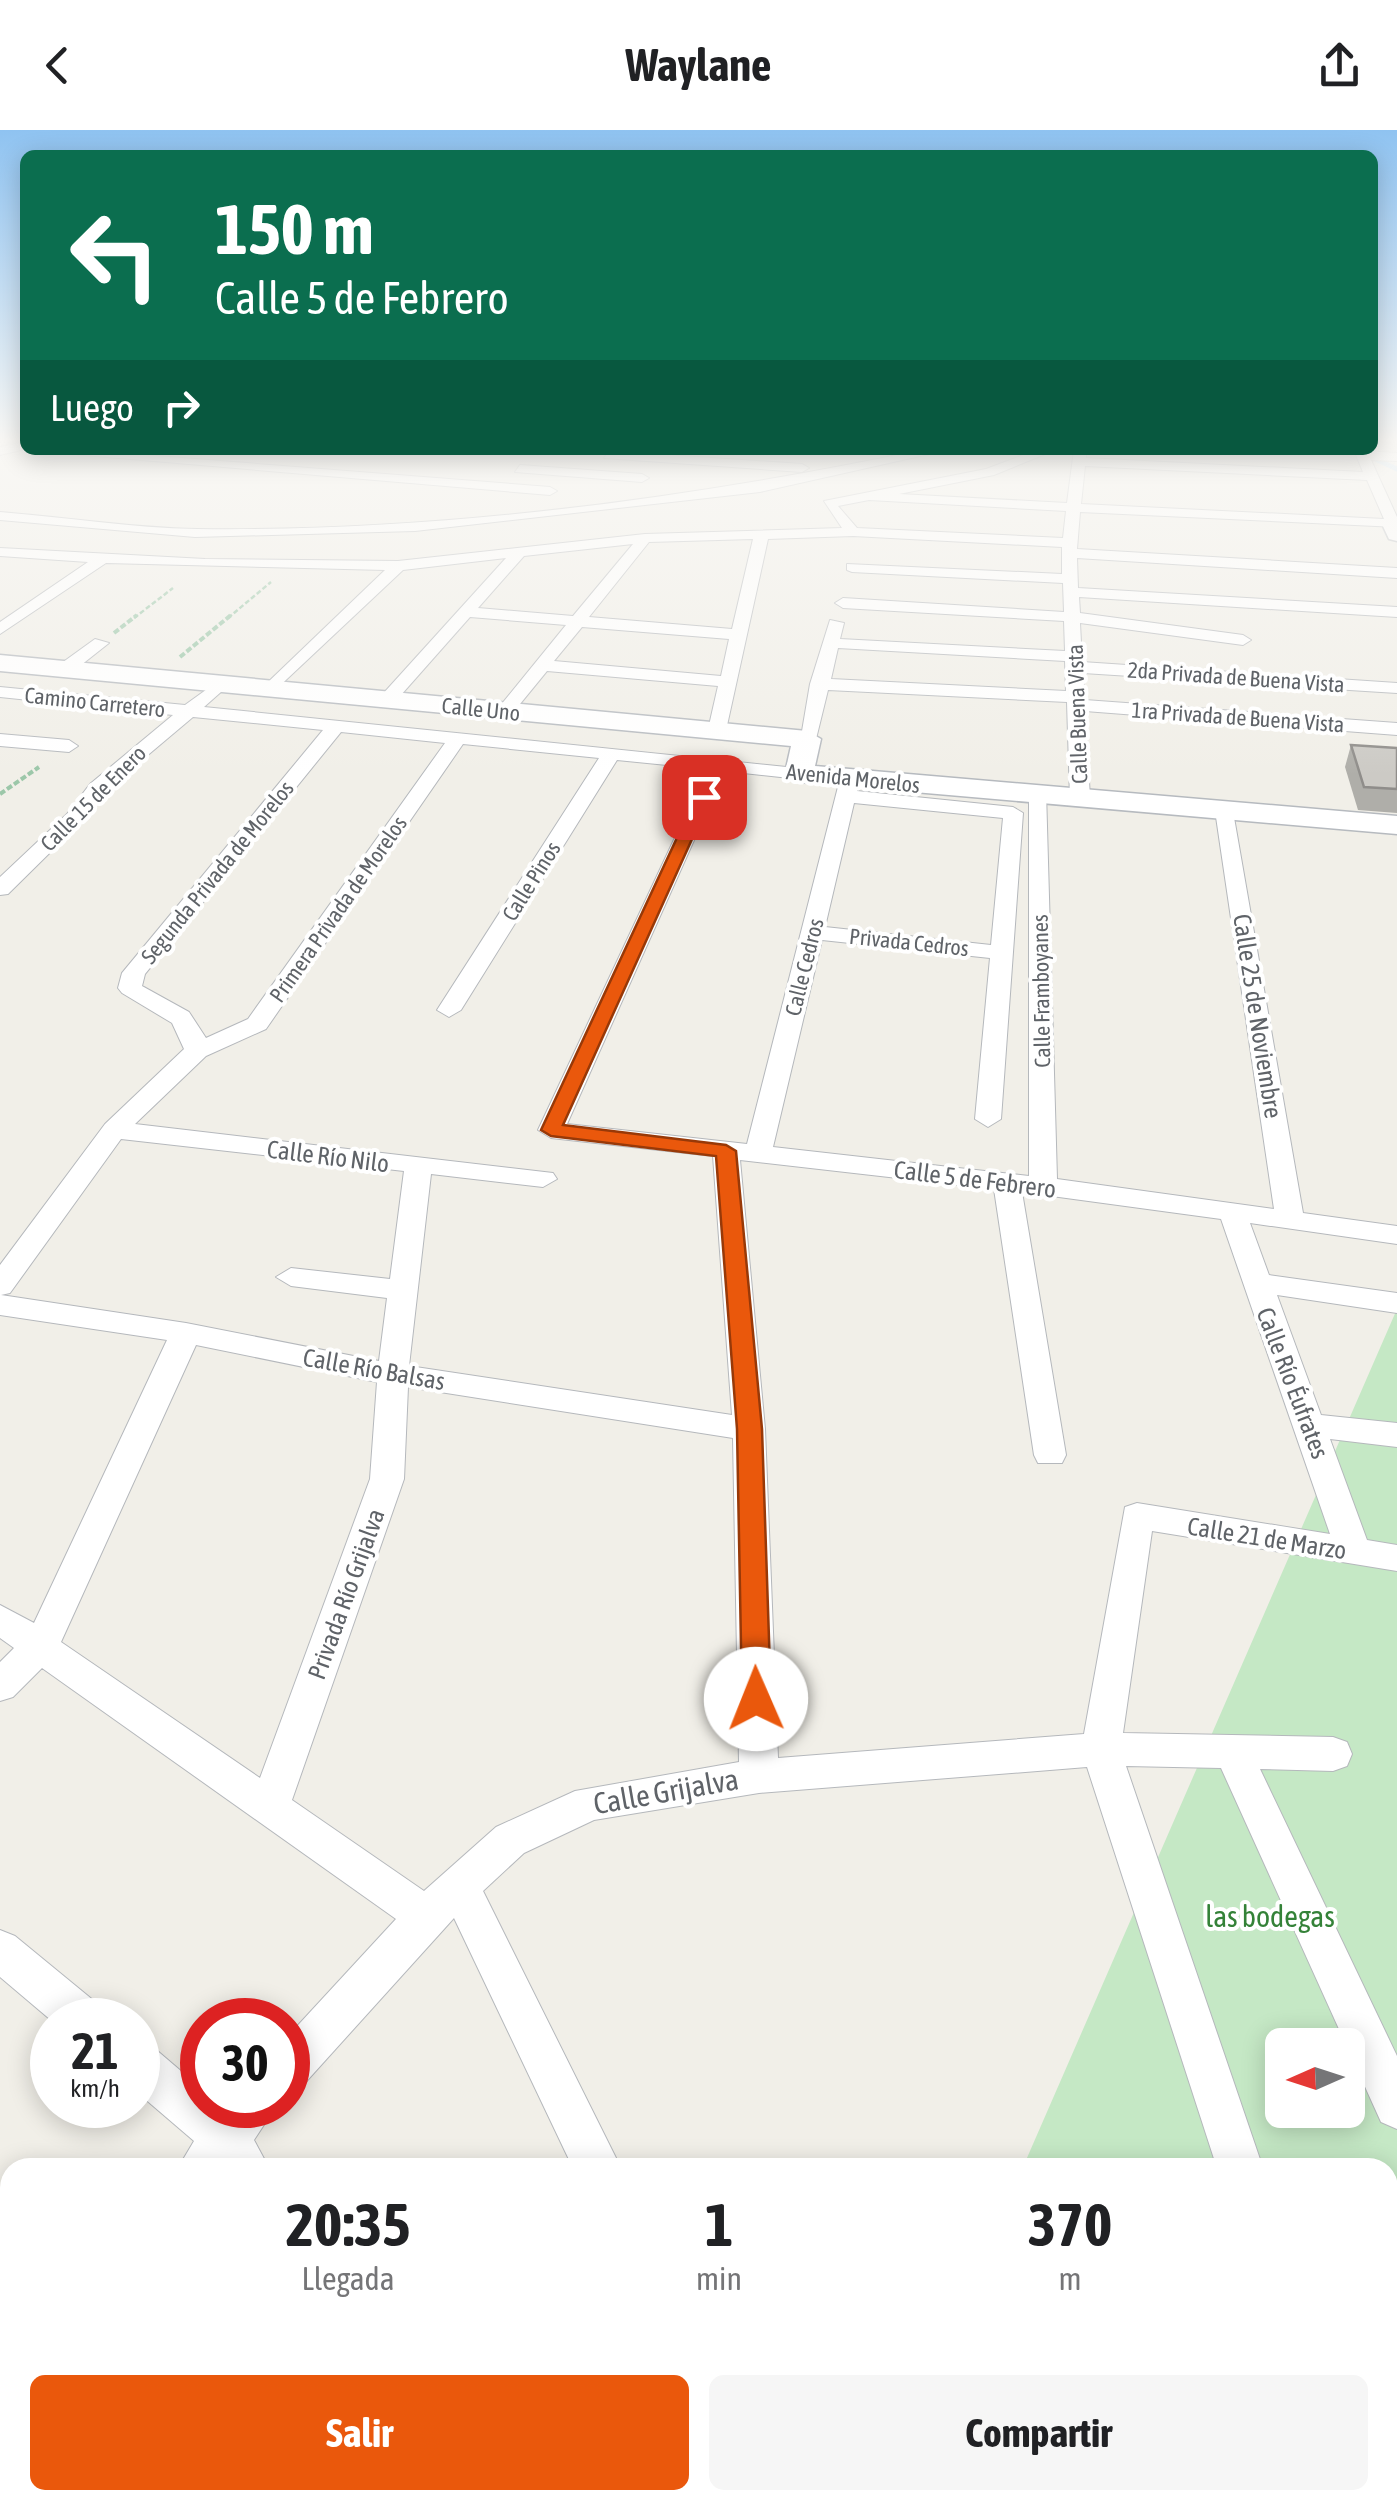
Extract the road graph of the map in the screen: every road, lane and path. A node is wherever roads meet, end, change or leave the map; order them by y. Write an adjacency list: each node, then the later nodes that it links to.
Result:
1 (1, 553): 9 (street)
2 (526, 553): 8 (street)
3 (632, 553): 21 (street)
4 (757, 553): 23 (street)
5 (852, 553): 13 (street)
6 (1069, 553): 15 (street, Calle Buena Vista)
7 (1138, 553): 14 (street)
8 (518, 554): 12 (street); 18 (street)
9 (103, 558): 10 (street); 22 (street)
10 (205, 564): 11 (street); 16 (street)
11 (290, 566): 12 (street); 32 (path)
12 (398, 566): 36 (street)
13 (852, 567): 15 (street); 17 (street)
14 (1397, 572)
15 (1071, 586): 19 (street); 20 (street, Calle Buena Vista)
16 (173, 588): 25 (path)
17 (843, 603): 20 (street); 26 (street)
18 (466, 612): 21 (street); 39 (street)
19 (1397, 612)
20 (1074, 617): 24 (street); 28 (street, Calle Buena Vista)
21 (574, 621): 27 (street); 30 (street)
22 (0, 629)
23 (740, 636): 27 (street); 33 (street)
24 (1243, 640)
25 (100, 643): 31 (street)
26 (830, 643): 28 (street, 2da Privada de Buena Vista); 35 (street)
27 (685, 654): 30 (street); 33 (street)
28 (1076, 662): 37 (street, 2da Privada de Buena Vista); 40 (street, Calle Buena Vista)
29 (0, 663): 31 (street, Calle Uno)
30 (539, 666): 41 (street)
31 (65, 668): 32 (street, Calle Uno)
32 (156, 677): 34 (street, Calle Uno)
33 (730, 682): 46 (street)
34 (220, 684): 36 (street, Calle Uno); 42 (street, Calle 15 de Enero)
35 (819, 684): 40 (street, 1ra Privada de Buena Vista); 48 (street)
36 (271, 688): 39 (street, Calle Uno)
37 (1397, 688)
38 (0, 692): 42 (street, Camino Carretero)
39 (387, 700): 41 (street, Calle Uno)
40 (1078, 701): 45 (street, 1ra Privada de Buena Vista); 58 (street, Calle Buena Vista)
41 (505, 710): 43 (street, Calle Uno)
42 (190, 711): 44 (street, Avenida Morelos); 61 (street, Calle 15 de Enero)
43 (541, 715): 46 (street, Calle Uno); 50 (street)
44 (335, 727): 47 (street, Avenida Morelos); 65 (street, Segunda Privada de Morelos)
45 (1397, 729)
46 (717, 730): 48 (street, Calle Uno)
47 (457, 739): 50 (street, Avenida Morelos); 65 (street, Primera Privada de Morelos)
48 (807, 739): 54 (street)
49 (0, 740): 51 (street)
50 (517, 745): 52 (street, Avenida Morelos)
51 (69, 746): 56 (path)
52 (612, 753): 53 (street, Avenida Morelos); 64 (street, Calle Pinos)
53 (719, 764): 54 (street, Avenida Morelos); 68 (street, Calle 5 de Febrero)
54 (799, 773): 55 (street, Avenida Morelos)
55 (848, 787): 57 (street, Avenida Morelos); 62 (street, Calle Cedros); 63 (street)
56 (0, 794)
57 (1039, 795): 58 (street, Avenida Morelos); 72 (street, Calle Framboyanes)
58 (1080, 798): 59 (street, Avenida Morelos)
59 (1225, 810): 60 (street, Avenida Morelos); 74 (street, Calle 25 de Noviembre)
60 (1397, 825)
61 (0, 889)
62 (813, 932): 63 (street, Privada Cedros); 68 (street, Calle Cedros)
63 (1006, 952): 66 (street)
64 (450, 1010)
65 (197, 1051): 67 (street, Primera Privada de Morelos)
66 (988, 1119)
67 (114, 1130): 69 (street, Calle Río Nilo); 78 (street, Primera Privada de Morelos)
68 (742, 1153): 71 (street, Calle 5 de Febrero); 85 (street, Calle Cedros)
69 (418, 1166): 70 (street, Calle Río Nilo); 79 (street, Privada Río Grijalva)
70 (543, 1179)
71 (1007, 1182): 72 (street, Calle 5 de Febrero); 87 (street)
72 (1043, 1186): 73 (street, Calle 5 de Febrero)
73 (1233, 1214): 74 (street, Calle 5 de Febrero); 77 (street, Calle Río Éufrates)
74 (1290, 1222): 75 (street, Calle 5 de Febrero)
75 (1397, 1235)
76 (292, 1277): 79 (street)
77 (1255, 1282): 80 (street); 84 (street, Calle Río Éufrates)
78 (0, 1286)
79 (405, 1290): 83 (street, Privada Río Grijalva)
80 (1397, 1303)
81 (0, 1306): 82 (street, Calle Río Balsas)
82 (186, 1333): 83 (street, Calle Río Balsas); 91 (street)
83 (392, 1374): 85 (street, Calle Río Balsas); 97 (street, Privada Río Grijalva)
84 (1310, 1425): 86 (street); 88 (street, Calle Río Éufrates)
85 (750, 1429): 96 (street, Calle Cedros)
86 (1397, 1435)
87 (1050, 1456)
88 (1354, 1552): 89 (street, Calle 21 de Marzo); 93 (street, Calle 21 de Marzo)
89 (1397, 1558)
90 (0, 1618): 91 (street)
91 (42, 1644): 92 (street); 97 (street)
92 (0, 1686)
93 (1101, 1749): 94 (street, Calle Grijalva); 96 (street, Calle Grijalva); 107 (street)
94 (1232, 1750): 95 (street, Calle Grijalva); 104 (street)
95 (1333, 1754)
96 (758, 1776): 98 (street, Calle Grijalva)
97 (269, 1808): 99 (street)
98 (460, 1885): 99 (street, Calle Grijalva); 106 (street)
99 (426, 1916): 102 (street, Calle Grijalva)
100 (0, 1950): 101 (street)
101 (58, 1998)
102 (310, 2044)
103 (160, 2083): 105 (street)
104 (1397, 2106)
105 (231, 2144)
106 (593, 2158)
107 (1237, 2158)

